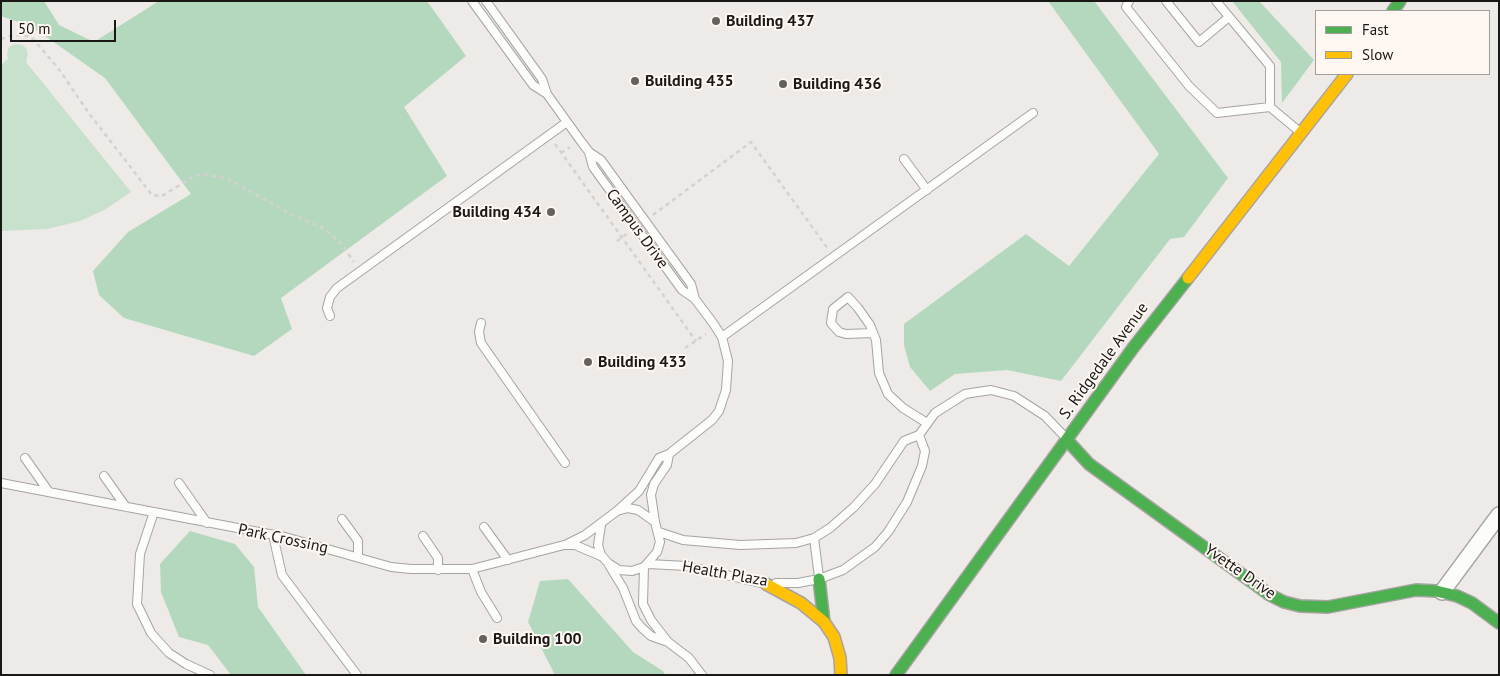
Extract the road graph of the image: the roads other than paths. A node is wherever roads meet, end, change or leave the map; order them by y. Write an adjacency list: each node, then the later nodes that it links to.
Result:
1 (472, 1): 8 (lane, Campus Drive)
2 (486, 1): 8 (lane, Campus Drive)
3 (1129, 1): 9 (lane)
4 (1166, 1): 6 (lane)
5 (1216, 1): 6 (lane)
6 (1229, 17): 9 (lane)
7 (1346, 75): 12 (main road, S. Ridgedale Avenue)
8 (547, 94): 11 (lane, Campus Drive)
9 (1270, 107): 12 (lane)
10 (1033, 114): 14 (lane)
11 (567, 122): 15 (lane); 18 (lane, Campus Drive)
12 (1300, 132): 21 (main road, S. Ridgedale Avenue)
13 (904, 159): 14 (lane)
14 (927, 190): 18 (lane)
15 (330, 316)
16 (481, 323): 24 (lane)
17 (873, 332): 17 (lane); 19 (lane)
18 (722, 337): 22 (lane, Campus Drive)
19 (927, 423): 20 (lane, Health Plaza); 21 (lane, Health Plaza)
20 (919, 434): 41 (lane, Health Plaza); 49 (lane, Health Plaza)
21 (1067, 440): 51 (main road, Yvette Drive); 60 (main road, S. Ridgedale Avenue)
22 (669, 454): 30 (lane, Campus Drive); 34 (lane, Campus Drive)
23 (25, 458): 28 (lane)
24 (565, 463)
25 (104, 476): 29 (lane)
26 (1, 483): 28 (lane, Park Crossing)
27 (178, 483): 35 (lane)
28 (49, 492): 29 (lane, Park Crossing)
29 (126, 508): 31 (lane, Park Crossing)
30 (617, 510): 34 (lane); 36 (lane)
31 (154, 512): 35 (lane, Park Crossing); 56 (lane)
32 (1499, 515): 51 (street)
33 (342, 519): 43 (lane)
34 (655, 522): 38 (lane)
35 (207, 523): 39 (lane, Park Crossing)
36 (601, 525): 42 (lane, Park Crossing); 45 (lane)
37 (484, 527): 44 (lane)
38 (659, 532): 41 (lane, Health Plaza); 46 (lane)
39 (273, 535): 43 (lane, Park Crossing); 57 (lane)
40 (423, 536): 48 (lane)
41 (814, 538): 49 (lane)
42 (564, 545): 44 (lane, Park Crossing); 45 (lane, Park Crossing)
43 (358, 557): 48 (lane, Park Crossing)
44 (508, 560): 47 (lane, Park Crossing)
45 (605, 560): 46 (lane); 55 (lane)
46 (646, 566): 50 (lane, Health Plaza); 55 (lane)
47 (472, 569): 48 (lane, Park Crossing); 52 (lane)
48 (438, 570)
49 (819, 579): 50 (lane, Health Plaza); 53 (main road)
50 (766, 584): 53 (main road)
51 (1442, 592): 54 (main road, Yvette Drive)
52 (497, 618)
53 (824, 622): 59 (main road)
54 (1499, 623)
55 (668, 642): 58 (lane)
56 (210, 675)
57 (356, 675)
58 (702, 675)
59 (841, 675)
60 (896, 675)

